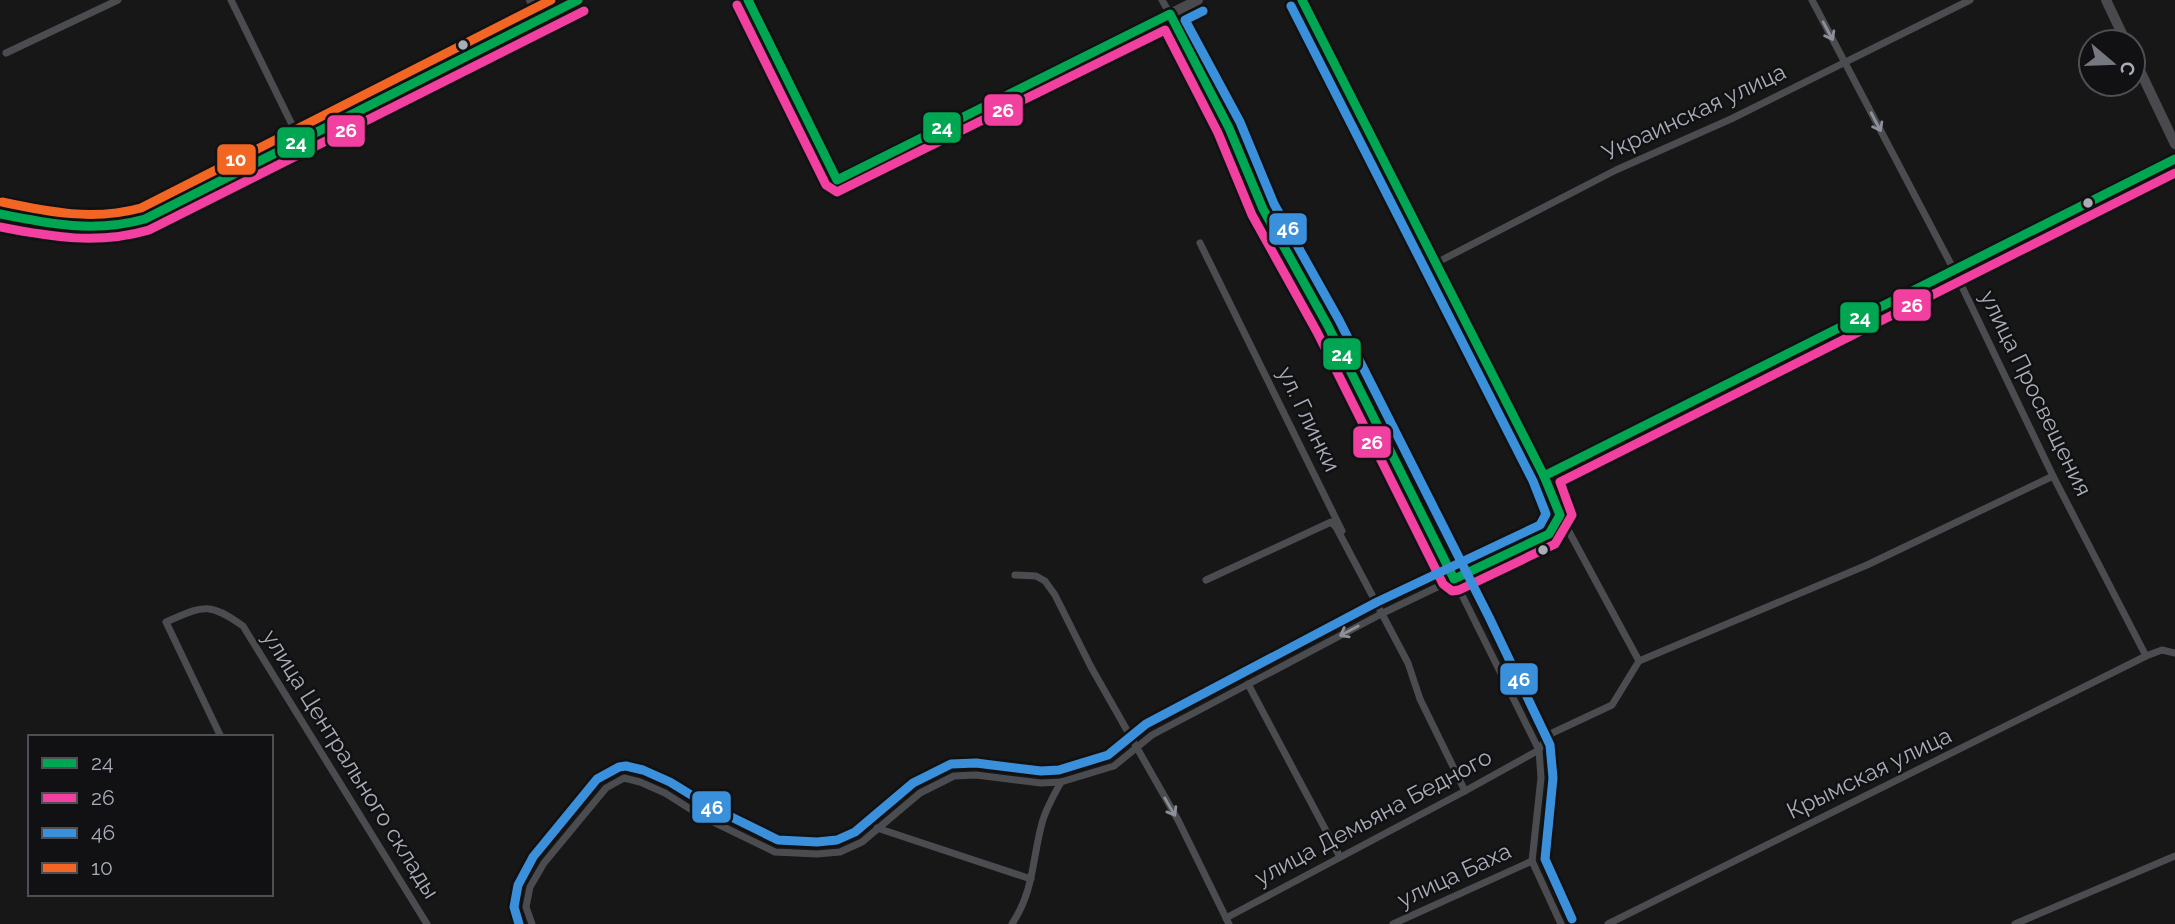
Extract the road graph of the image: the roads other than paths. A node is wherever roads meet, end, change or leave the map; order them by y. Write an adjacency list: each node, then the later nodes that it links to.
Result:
1 (117, 0): 15 (street)
2 (231, 0): 18 (street)
3 (531, 0): 13 (street)
4 (578, 0): 13 (street)
5 (748, 0): 12 (street)
6 (1162, 0): 12 (street)
7 (1198, 0): 12 (street)
8 (1302, 0): 23 (street)
9 (1812, 0): 16 (street, улица Просвещения, one-way to 16)
10 (1970, 0): 16 (street, Украинская улица)
11 (2106, 0): 14 (street)
12 (1170, 14): 29 (street)
13 (542, 19): 18 (street)
14 (2119, 28)
15 (6, 53)
16 (1844, 62): 23 (street, Украинская улица); 24 (street, улица Просвещения, one-way to 24)
17 (2147, 86): 19 (street)
18 (300, 141): 21 (street)
19 (2175, 144)
20 (2175, 159): 24 (street)
21 (0, 214)
22 (1200, 243): 31 (street, ул. Глинки)
23 (1436, 263): 26 (street)
24 (1954, 270): 25 (street, улица Просвещения); 26 (street)
25 (2053, 476): 33 (street, улица Просвещения); 34 (street)
26 (1544, 477): 27 (street)
27 (1560, 515): 29 (street); 34 (street)
28 (1014, 575): 37 (street)
29 (1454, 579): 31 (street); 38 (street)
30 (1206, 580): 31 (street)
31 (1383, 613): 35 (street, one-way to 35); 40 (street)
32 (2175, 653): 33 (street)
33 (2146, 656): 52 (street, Крымская улица)
34 (1639, 661): 38 (street, улица Демьяна Бедного)
35 (1248, 684): 37 (street); 43 (street)
36 (220, 735): 47 (street, улица Центрального склады)
37 (1137, 747): 39 (street); 46 (street, one-way to 46)
38 (1539, 750): 40 (street, улица Демьяна Бедного); 44 (street)
39 (1061, 782): 41 (street); 45 (street)
40 (1465, 791): 43 (street, улица Демьяна Бедного)
41 (877, 828): 45 (street); 48 (street)
42 (2175, 856): 53 (street)
43 (1340, 857): 46 (street, улица Демьяна Бедного)
44 (1532, 861): 50 (street, улица Баха); 51 (street)
45 (1031, 879): 49 (street)
46 (1227, 921)
47 (427, 924)
48 (532, 924)
49 (1012, 924)
50 (1393, 924)
51 (1561, 924)
52 (1608, 924)
53 (2015, 924)

